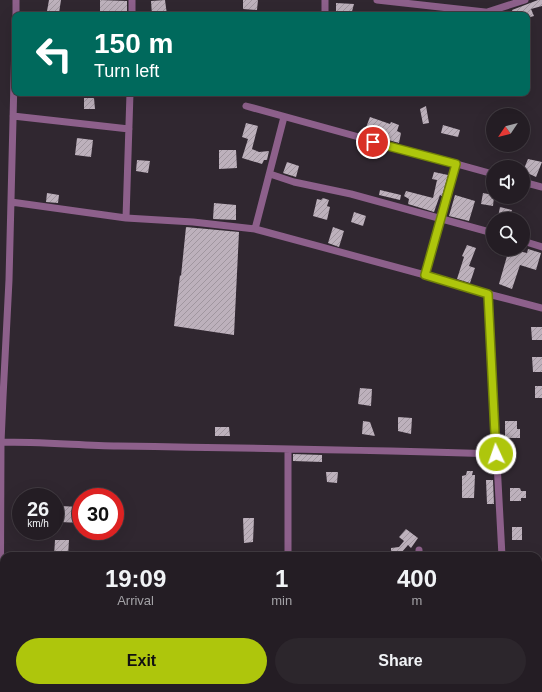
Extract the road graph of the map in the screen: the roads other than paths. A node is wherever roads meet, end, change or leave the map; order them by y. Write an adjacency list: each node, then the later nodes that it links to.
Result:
1 (16, 0): 6 (street)
2 (132, 0): 7 (street)
3 (326, 0): 8 (street)
4 (377, 0): 9 (street)
5 (525, 0): 9 (street)
6 (16, 12)
7 (132, 12)
8 (325, 12)
9 (485, 12)
10 (14, 96): 13 (street)
11 (130, 96): 15 (street)
12 (246, 106): 14 (street)
13 (13, 116): 15 (street); 21 (street)
14 (284, 117): 16 (street); 18 (street)
15 (129, 129): 22 (street)
16 (456, 164): 17 (street); 23 (street)
17 (486, 172)
18 (270, 174): 23 (street); 24 (street)
19 (530, 184): 20 (street)
20 (542, 187)
21 (12, 202): 22 (street); 31 (street)
22 (126, 218): 24 (street)
23 (441, 219): 25 (street); 28 (street)
24 (255, 229): 28 (street)
25 (486, 231)
26 (530, 243): 27 (street)
27 (542, 247)
28 (425, 275): 29 (street)
29 (488, 294): 30 (street); 34 (street)
30 (542, 308)
31 (1, 397): 32 (street)
32 (1, 442): 33 (street); 35 (street)
33 (288, 449): 34 (street); 36 (street)
34 (496, 454): 37 (street)
35 (1, 552)
36 (288, 552)
37 (502, 552)

